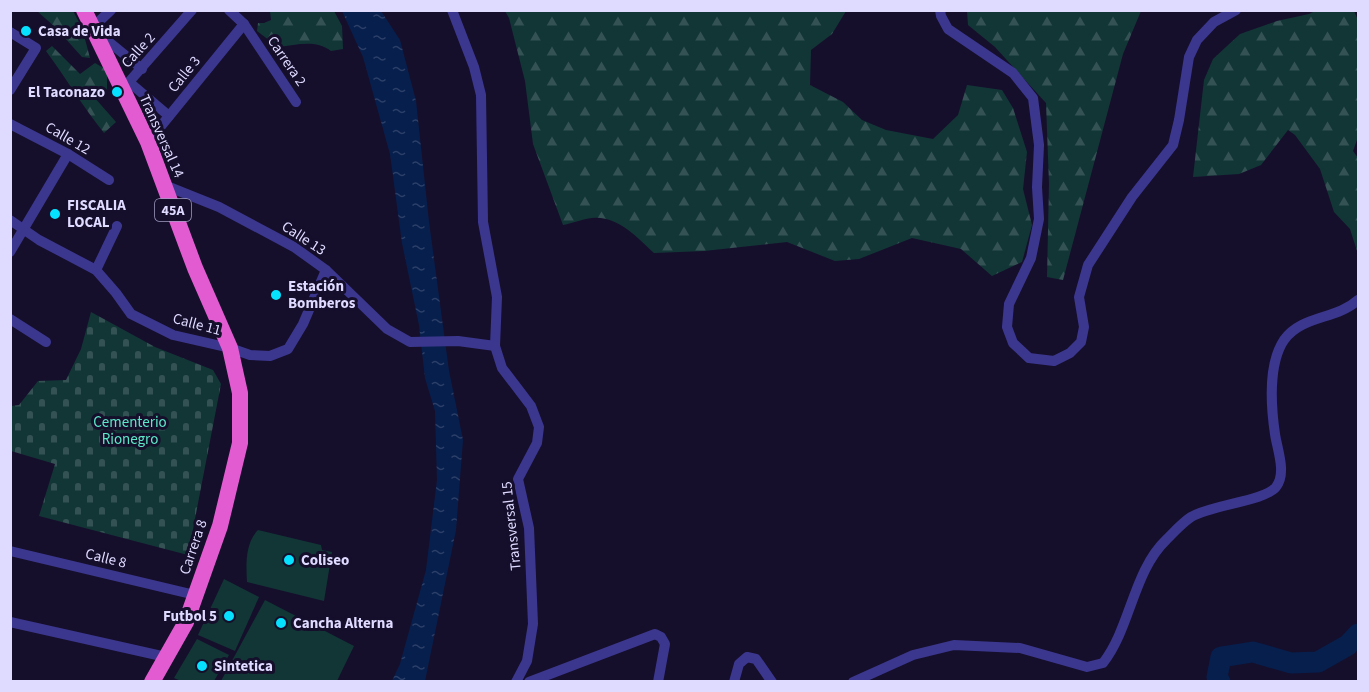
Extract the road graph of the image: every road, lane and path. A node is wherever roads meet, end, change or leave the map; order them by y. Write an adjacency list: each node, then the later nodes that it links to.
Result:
1 (84, 10): 9 (highway, Transversal 14 / 45A)
2 (111, 10): 9 (street)
3 (192, 10): 11 (street, Calle 2)
4 (229, 10): 8 (street, Carrera 2)
5 (452, 10): 29 (street)
6 (940, 10): 7 (street)
7 (1236, 10)
8 (244, 24): 13 (street, Carrera 2); 14 (street, Calle 3)
9 (92, 28): 11 (street); 16 (highway, Transversal 14 / 45A)
10 (10, 32): 12 (street)
11 (142, 69): 14 (street, Calle 2)
12 (10, 90)
13 (296, 102)
14 (169, 116): 16 (street, Calle 3)
15 (10, 124): 17 (street, Calle 12)
16 (148, 142): 19 (highway, Transversal 14 / 45A)
17 (68, 154): 18 (street, Calle 12); 22 (street)
18 (109, 180)
19 (164, 185): 25 (street, Calle 13); 30 (highway, Transversal 14 / 45A)
20 (10, 220): 22 (street, Calle 11)
21 (117, 226): 24 (street)
22 (24, 229): 23 (street); 24 (street, Calle 11)
23 (10, 252)
24 (96, 270): 30 (street, Calle 11)
25 (326, 270): 29 (street, Calle 13); 30 (street, Calle 11)
26 (1359, 300): 42 (street)
27 (10, 319): 28 (street)
28 (46, 342)
29 (495, 346): 37 (street, Transversal 15)
30 (230, 348): 31 (highway, Transversal 14 / 45A)
31 (241, 416): 33 (highway, Carrera 8 / 45A)
32 (10, 551): 33 (street, Calle 8)
33 (195, 595): 35 (highway, Carrera 8 / 45A)
34 (10, 622): 35 (street)
35 (166, 657): 36 (highway, Carrera 8 / 45A)
36 (152, 681)
37 (516, 681)
38 (529, 681): 39 (street)
39 (658, 681)
40 (734, 681): 41 (street)
41 (772, 681)
42 (853, 681)

